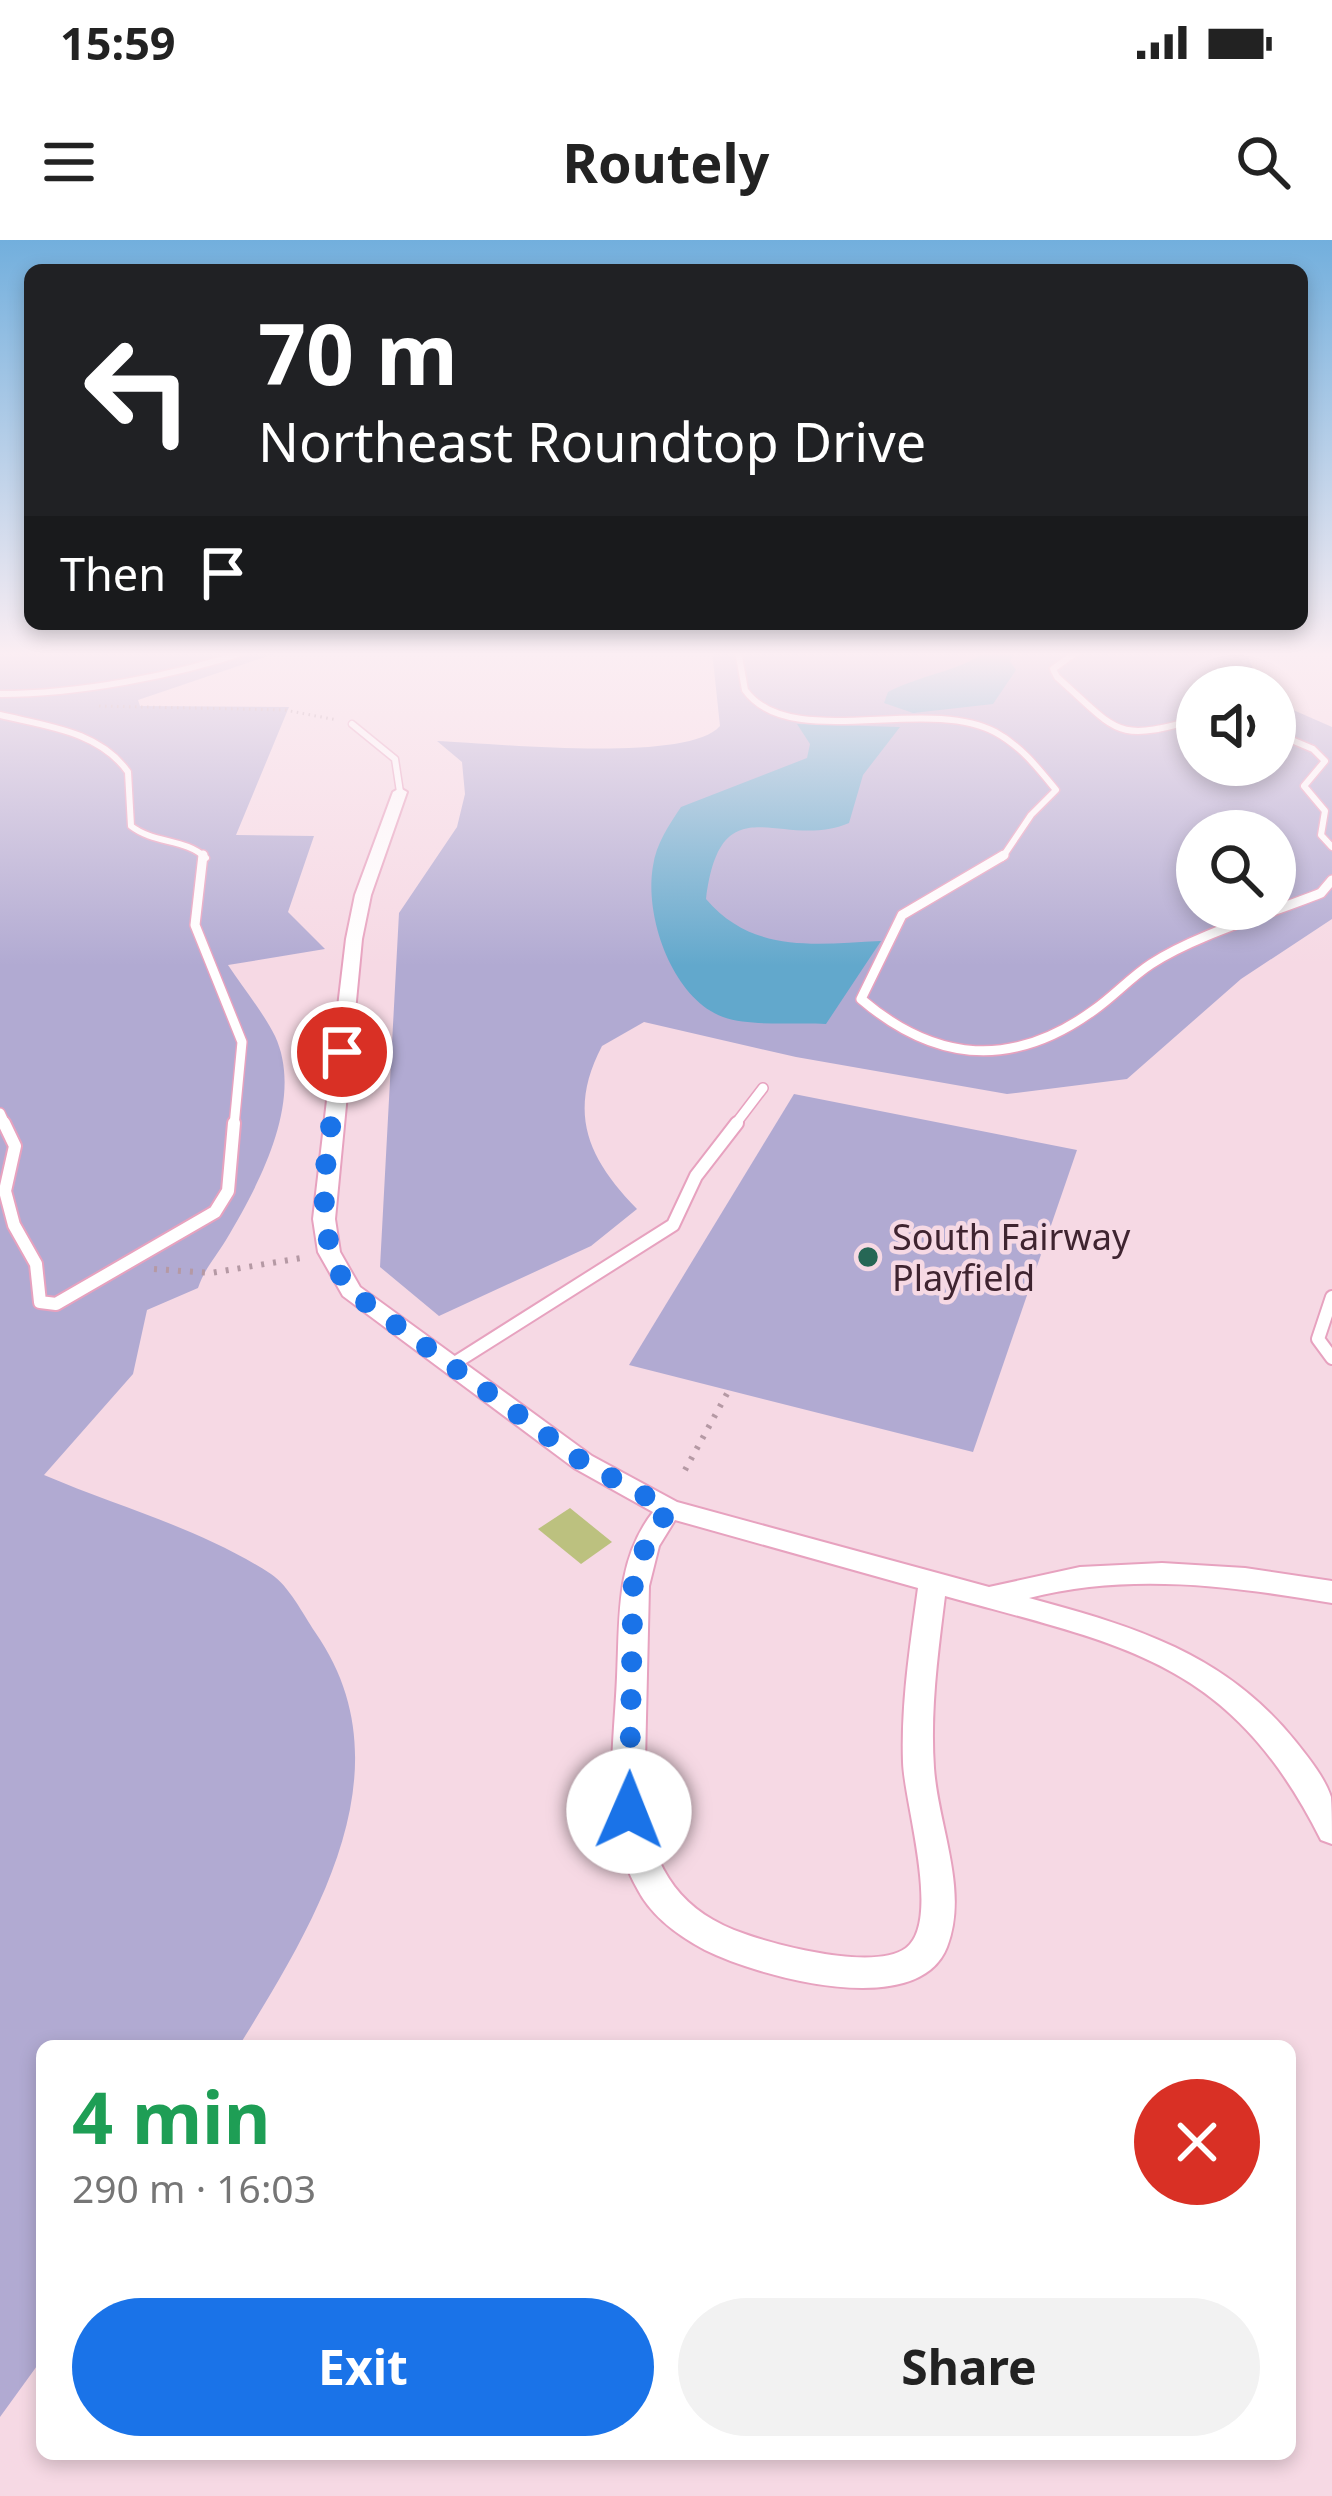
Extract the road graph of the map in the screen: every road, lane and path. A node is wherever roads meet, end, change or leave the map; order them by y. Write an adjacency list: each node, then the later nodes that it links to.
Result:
1 (115, 756): 11 (lane)
2 (392, 756): 5 (lane)
3 (1022, 756): 7 (lane)
4 (1320, 756): 6 (lane)
5 (400, 792): 10 (street)
6 (1332, 847)
7 (1332, 880)
8 (763, 1088): 14 (lane)
9 (0, 1113): 11 (lane)
10 (328, 1252): 11 (path); 14 (street)
11 (140, 1254)
12 (1332, 1297): 13 (lane)
13 (1332, 1358)
14 (449, 1367): 17 (street)
15 (729, 1390): 16 (path)
16 (685, 1470)
17 (669, 1509): 18 (street); 18 (street)
18 (933, 1582): 20 (street)
19 (1332, 1592): 20 (street)
20 (992, 1597): 21 (street)
21 (1332, 1831)

